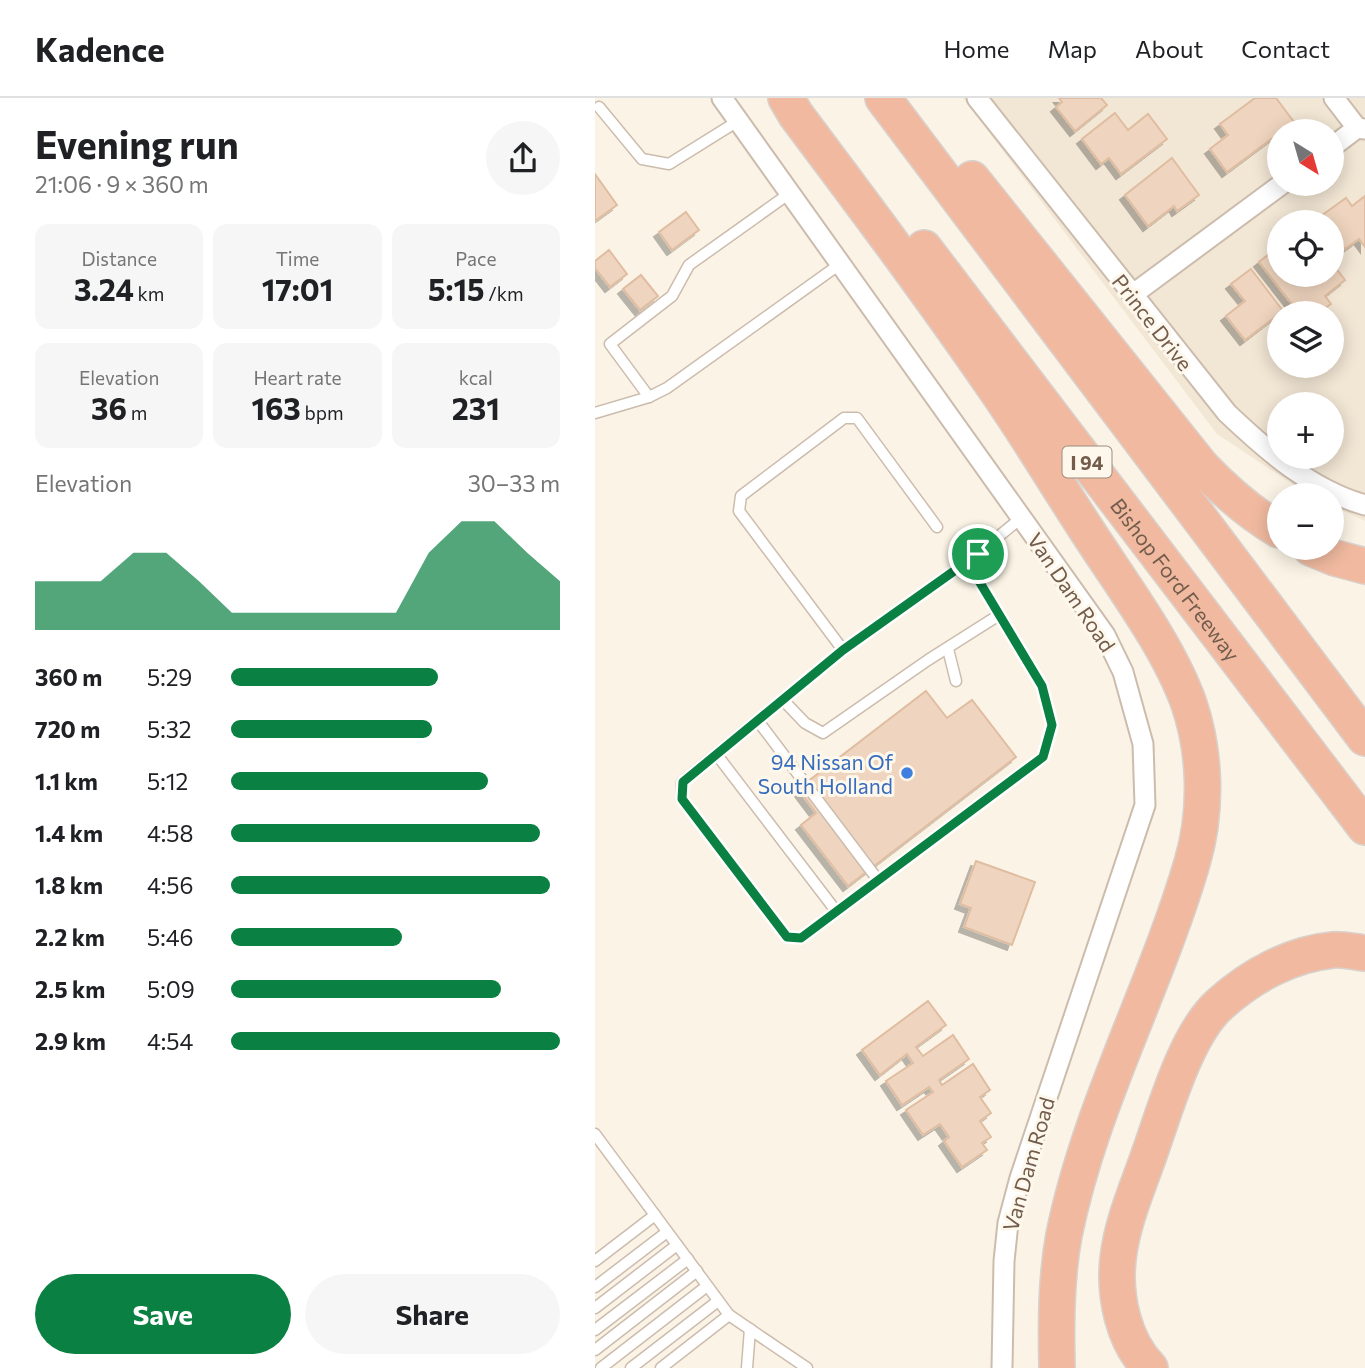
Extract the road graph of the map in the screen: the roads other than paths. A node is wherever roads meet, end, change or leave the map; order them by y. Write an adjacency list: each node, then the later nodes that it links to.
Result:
1 (722, 98): 9 (street, Van Dam Road)
2 (786, 98): 58 (highway)
3 (809, 98): 33 (highway, Bishop Ford Freeway / I 94)
4 (883, 98): 31 (highway, I 94)
5 (896, 98): 20 (highway)
6 (977, 98): 15 (street, Prince Drive)
7 (1334, 98): 10 (street)
8 (599, 107): 9 (lane)
9 (738, 121): 12 (street, Van Dam Road)
10 (1361, 128): 11 (street)
11 (1344, 139)
12 (790, 193): 14 (street, Van Dam Road); 16 (lane)
13 (1267, 195): 15 (street)
14 (840, 264): 16 (lane); 19 (street, Van Dam Road)
15 (1132, 295): 18 (street, Prince Drive)
16 (649, 397): 17 (lane)
17 (595, 413)
18 (1365, 505)
19 (1021, 518): 22 (lane); 57 (street, Van Dam Road)
20 (1267, 523)
21 (937, 527): 27 (lane)
22 (978, 554): 25 (lane); 27 (lane)
23 (1342, 560): 24 (highway)
24 (1365, 566)
25 (999, 615): 26 (lane); 34 (lane)
26 (947, 649): 28 (lane); 29 (lane)
27 (843, 650): 29 (lane)
28 (956, 681)
29 (783, 700): 30 (lane)
30 (758, 721): 32 (lane); 34 (lane)
31 (1365, 738)
32 (716, 755): 35 (lane); 35 (lane)
33 (1365, 827)
34 (879, 880): 35 (lane)
35 (836, 911)
36 (1365, 953): 59 (highway)
37 (595, 1134): 38 (lane)
38 (655, 1215): 39 (lane); 42 (lane)
39 (667, 1232): 40 (lane); 45 (lane)
40 (677, 1245): 41 (lane); 47 (lane)
41 (688, 1259): 43 (lane); 50 (lane)
42 (595, 1261)
43 (697, 1271): 44 (lane); 51 (lane)
44 (707, 1286): 46 (lane); 52 (lane)
45 (595, 1287)
46 (718, 1301): 48 (lane); 53 (lane)
47 (595, 1308)
48 (729, 1315): 49 (lane); 54 (lane)
49 (750, 1329): 55 (lane); 56 (lane)
50 (595, 1330)
51 (595, 1350)
52 (601, 1368)
53 (631, 1368)
54 (660, 1368)
55 (747, 1368)
56 (807, 1368)
57 (1002, 1368)
58 (1057, 1368)
59 (1150, 1368)

